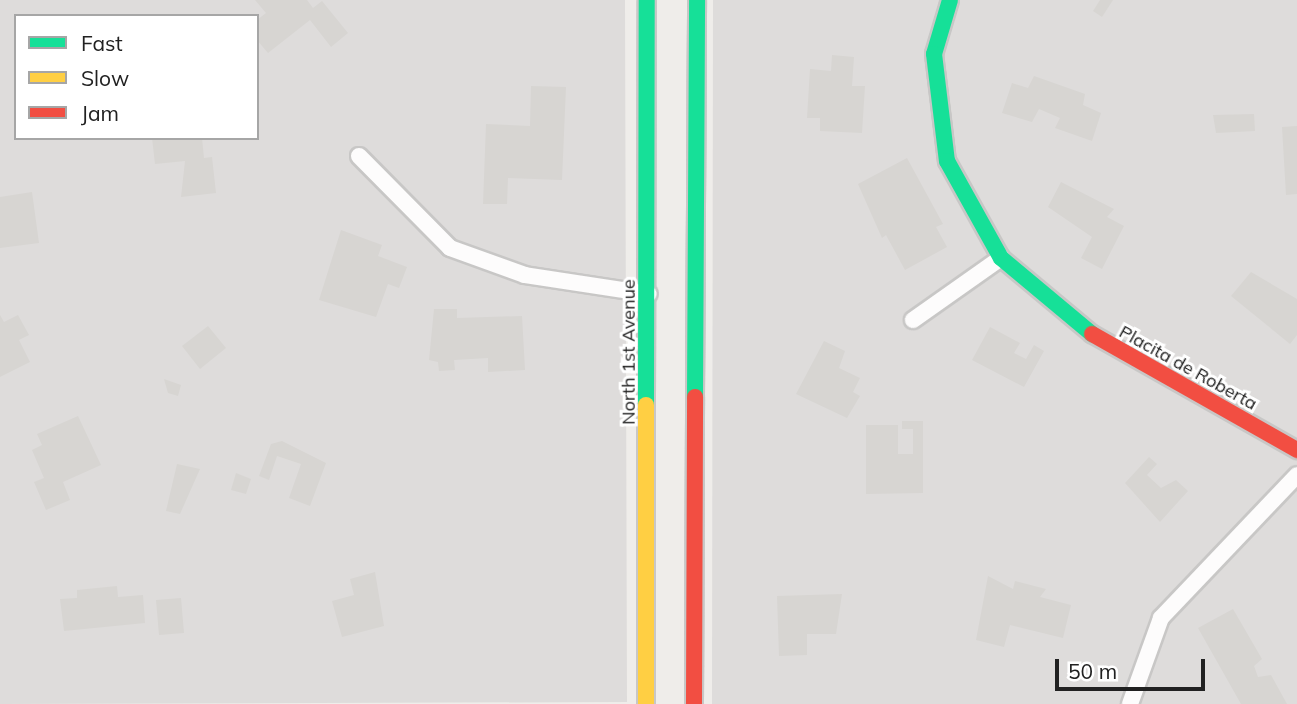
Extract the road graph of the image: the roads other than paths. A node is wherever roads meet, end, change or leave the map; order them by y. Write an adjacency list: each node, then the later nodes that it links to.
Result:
1 (647, 0): 6 (main road, North 1st Avenue)
2 (697, 0): 11 (main road)
3 (950, 0): 5 (main road, Placita de Roberta)
4 (359, 156): 6 (street)
5 (1000, 258): 7 (street); 8 (main road, Placita de Roberta)
6 (649, 294): 10 (main road, North 1st Avenue)
7 (913, 320)
8 (1297, 450)
9 (1297, 475): 12 (street)
10 (646, 704)
11 (694, 704)
12 (1130, 704)

